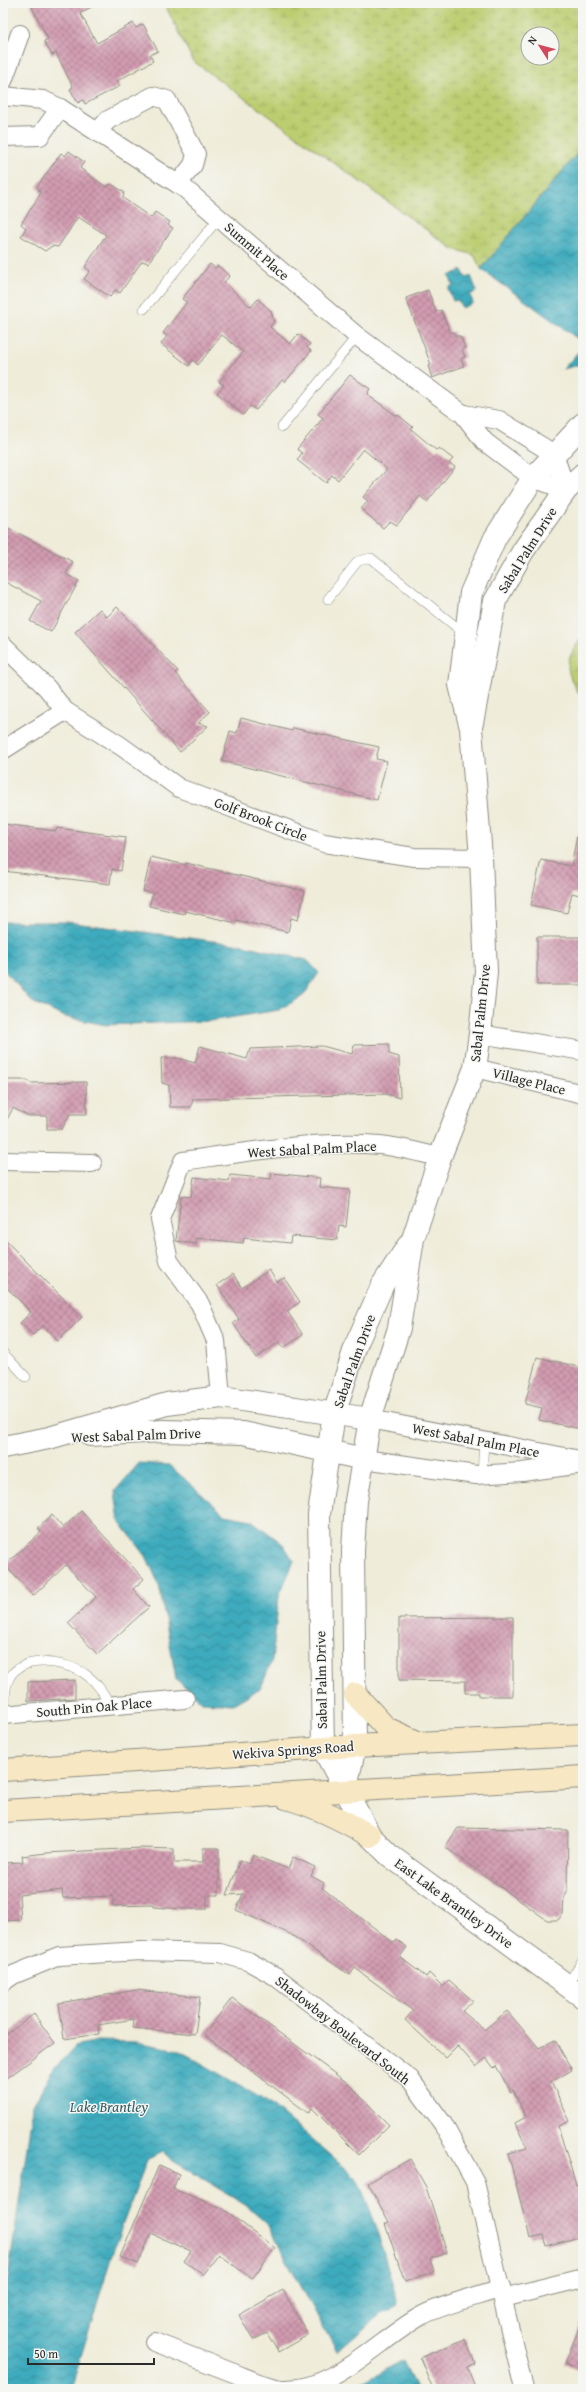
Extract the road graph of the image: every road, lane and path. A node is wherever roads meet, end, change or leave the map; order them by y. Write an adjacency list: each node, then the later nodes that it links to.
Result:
1 (20, 34): 2 (street)
2 (3, 81)
3 (3, 96): 4 (street, Summit Place)
4 (60, 108): 5 (street, Summit Place); 6 (street)
5 (98, 131): 7 (street, Summit Place); 7 (street)
6 (3, 137)
7 (178, 184): 8 (street, Summit Place)
8 (219, 218): 9 (lane); 10 (street, Summit Place)
9 (144, 309)
10 (356, 336): 11 (street, Summit Place); 13 (lane)
11 (463, 414): 14 (street, Summit Place); 16 (street, Summit Place)
12 (583, 424): 14 (street, Sabal Palm Drive)
13 (282, 427)
14 (554, 454): 16 (street, Sabal Palm Drive); 17 (street)
15 (583, 474): 17 (street, Sabal Palm Drive)
16 (533, 478): 17 (street, Summit Place); 19 (street, Sabal Palm Drive)
17 (566, 490): 22 (street, Sabal Palm Drive)
18 (328, 599): 19 (lane)
19 (466, 634): 22 (street, Sabal Palm Drive)
20 (3, 645): 21 (street, Golf Brook Circle)
21 (64, 711): 23 (street); 24 (street, Golf Brook Circle)
22 (471, 728): 24 (street, Sabal Palm Drive)
23 (3, 750)
24 (481, 858): 25 (street, Sabal Palm Drive)
25 (480, 1034): 26 (street); 27 (street, Sabal Palm Drive)
26 (583, 1051)
27 (475, 1068): 28 (street, Village Place); 29 (street, Sabal Palm Drive)
28 (583, 1094)
29 (440, 1157): 32 (street, Sabal Palm Drive); 35 (street, West Sabal Palm Place)
30 (3, 1161): 31 (street)
31 (92, 1163)
32 (413, 1239): 36 (street, Sabal Palm Drive); 37 (street, Sabal Palm Drive)
33 (3, 1353): 34 (lane)
34 (26, 1377)
35 (221, 1397): 36 (street, West Sabal Palm Drive); 38 (street, West Sabal Palm Drive)
36 (334, 1414): 37 (street, West Sabal Palm Drive); 41 (street, Sabal Palm Drive)
37 (370, 1420): 39 (street, West Sabal Palm Place); 42 (street, Sabal Palm Drive)
38 (49, 1438): 40 (street, West Sabal Palm Drive); 41 (street, West Sabal Palm Drive)
39 (484, 1441): 43 (street, West Sabal Palm Place); 45 (lane)
40 (3, 1447)
41 (327, 1451): 42 (street, West Sabal Palm Drive); 53 (street, Sabal Palm Drive)
42 (364, 1459): 45 (street, West Sabal Palm Place); 46 (street, Sabal Palm Drive)
43 (583, 1461)
44 (583, 1464): 45 (street, West Sabal Palm Place)
45 (482, 1475)
46 (355, 1694): 51 (main road); 52 (street, Sabal Palm Drive)
47 (185, 1699): 48 (street, South Pin Oak Place)
48 (110, 1706): 49 (street, South Pin Oak Place); 49 (lane)
49 (4, 1715)
50 (583, 1735): 51 (main road, Wekiva Springs Road)
51 (418, 1742): 52 (main road, Wekiva Springs Road)
52 (355, 1746): 53 (main road, Wekiva Springs Road); 56 (street, Sabal Palm Drive)
53 (322, 1748): 54 (main road, Wekiva Springs Road); 56 (street, Sabal Palm Drive)
54 (3, 1770)
55 (583, 1778): 56 (main road)
56 (345, 1791): 57 (main road); 59 (street, East Lake Brantley Drive)
57 (273, 1794): 58 (main road); 59 (main road)
58 (3, 1811)
59 (370, 1836): 62 (street, East Lake Brantley Drive)
60 (583, 1959): 62 (lane)
61 (6, 1975): 64 (street, Shadowbay Boulevard South)
62 (575, 1991)
63 (583, 2278): 64 (street)
64 (502, 2293): 65 (street); 66 (street, Shadowbay Boulevard South)
65 (154, 2342)
66 (524, 2389)

